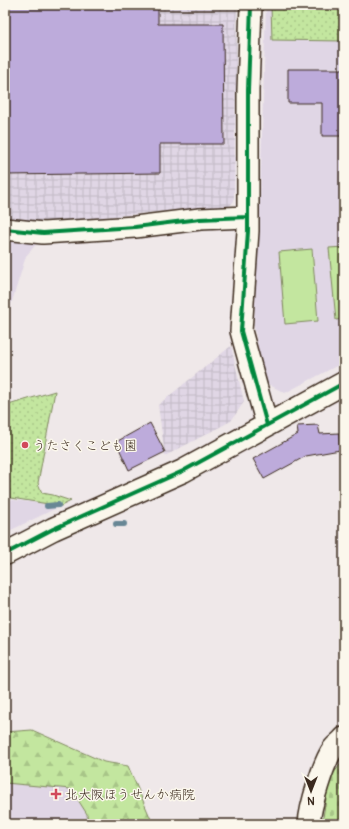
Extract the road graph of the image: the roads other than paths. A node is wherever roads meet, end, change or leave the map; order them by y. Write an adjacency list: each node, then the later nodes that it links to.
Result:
1 (251, 5): 2 (street)
2 (247, 217): 3 (street); 5 (street)
3 (5, 229)
4 (344, 383): 5 (street)
5 (267, 425): 6 (street)
6 (5, 554)
7 (344, 738): 8 (street)
8 (309, 824)

